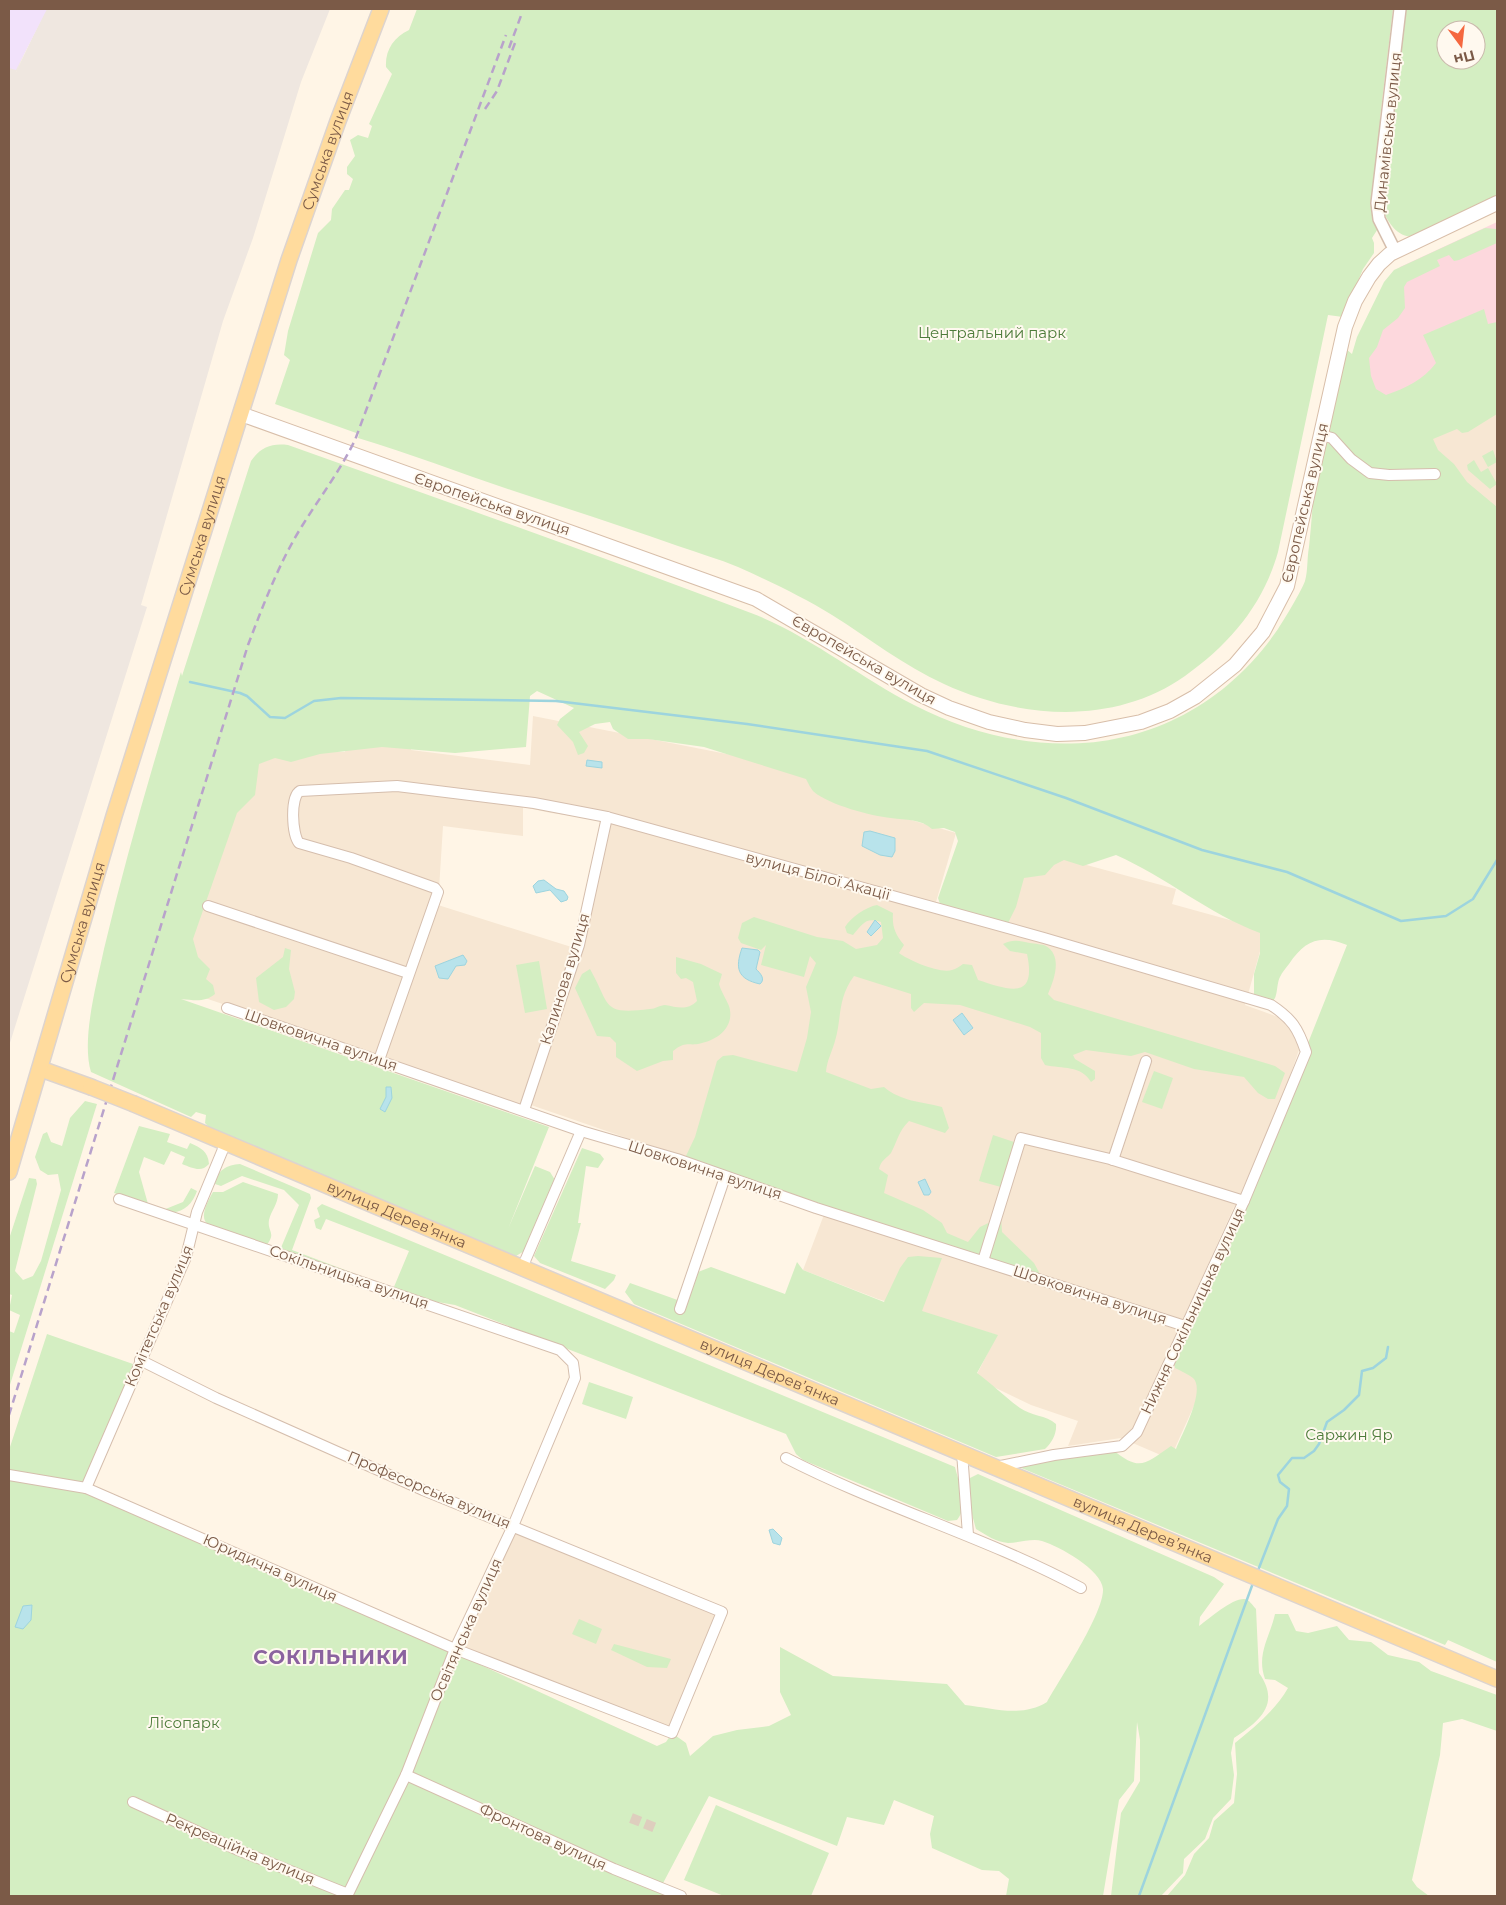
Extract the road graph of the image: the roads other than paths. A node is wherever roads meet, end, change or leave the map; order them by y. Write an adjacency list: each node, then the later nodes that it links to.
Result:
1 (381, 9): 5 (main road, Сумська вулиця)
2 (1400, 9): 4 (street, Динамівська вулиця)
3 (1497, 203): 4 (main road, Європейська вулиця)
4 (1395, 251): 6 (main road, Європейська вулиця)
5 (241, 414): 6 (main road, Європейська вулиця); 15 (main road, Сумська вулиця)
6 (1321, 435): 7 (street)
7 (1435, 474)
8 (607, 818): 10 (street, вулиця Білої Акації); 12 (street, вулиця Білої Акації); 16 (street, Калинова вулиця)
9 (208, 906): 10 (street)
10 (408, 973): 13 (street)
11 (227, 1008): 13 (street, Шовковична вулиця)
12 (1306, 1052): 23 (street, Нижня Сокільницька вулиця)
13 (379, 1060): 16 (street, Шовковична вулиця)
14 (1146, 1061): 19 (street)
15 (41, 1069): 18 (main road, вулиця Дерев’янка, bridge); 20 (main road, Сумська вулиця)
16 (524, 1110): 17 (street, Шовковична вулиця)
17 (581, 1131): 21 (street, Шовковична вулиця); 26 (street)
18 (226, 1142): 24 (street, Комітетська вулиця); 26 (main road, вулиця Дерев’янка)
19 (1113, 1160): 23 (street); 25 (street)
20 (9, 1172)
21 (725, 1177): 25 (street, Шовковична вулиця); 27 (street)
22 (119, 1200): 24 (street, Сокільницька вулиця)
23 (1244, 1201): 28 (street, Нижня Сокільницька вулиця)
24 (194, 1224): 29 (street, Комітетська вулиця); 30 (street, Сокільницька вулиця)
25 (983, 1261): 28 (street, Шовковична вулиця)
26 (522, 1268): 31 (main road, вулиця Дерев’янка)
27 (680, 1309)
28 (1184, 1326): 33 (street, Нижня Сокільницька вулиця)
29 (140, 1360): 35 (street, Комітетська вулиця); 36 (street, Професорська вулиця)
30 (573, 1363): 36 (street, Освітянська вулиця)
31 (962, 1452): 33 (main road, вулиця Дерев’янка); 37 (street)
32 (786, 1458): 37 (street)
33 (996, 1467): 41 (main road, вулиця Дерев’янка)
34 (9, 1475): 35 (street, Юридична вулиця)
35 (86, 1488): 40 (street, Юридична вулиця)
36 (513, 1526): 39 (street, Професорська вулиця); 40 (street, Освітянська вулиця)
37 (968, 1536): 38 (street)
38 (1081, 1588)
39 (722, 1612): 40 (street, Юридична вулиця)
40 (455, 1649): 42 (street, Освітянська вулиця)
41 (1497, 1679)
42 (406, 1775): 44 (street, Освітянська вулиця); 45 (street, Фронтова вулиця)
43 (133, 1802): 44 (street, Рекреаційна вулиця)
44 (348, 1894)
45 (681, 1896)

